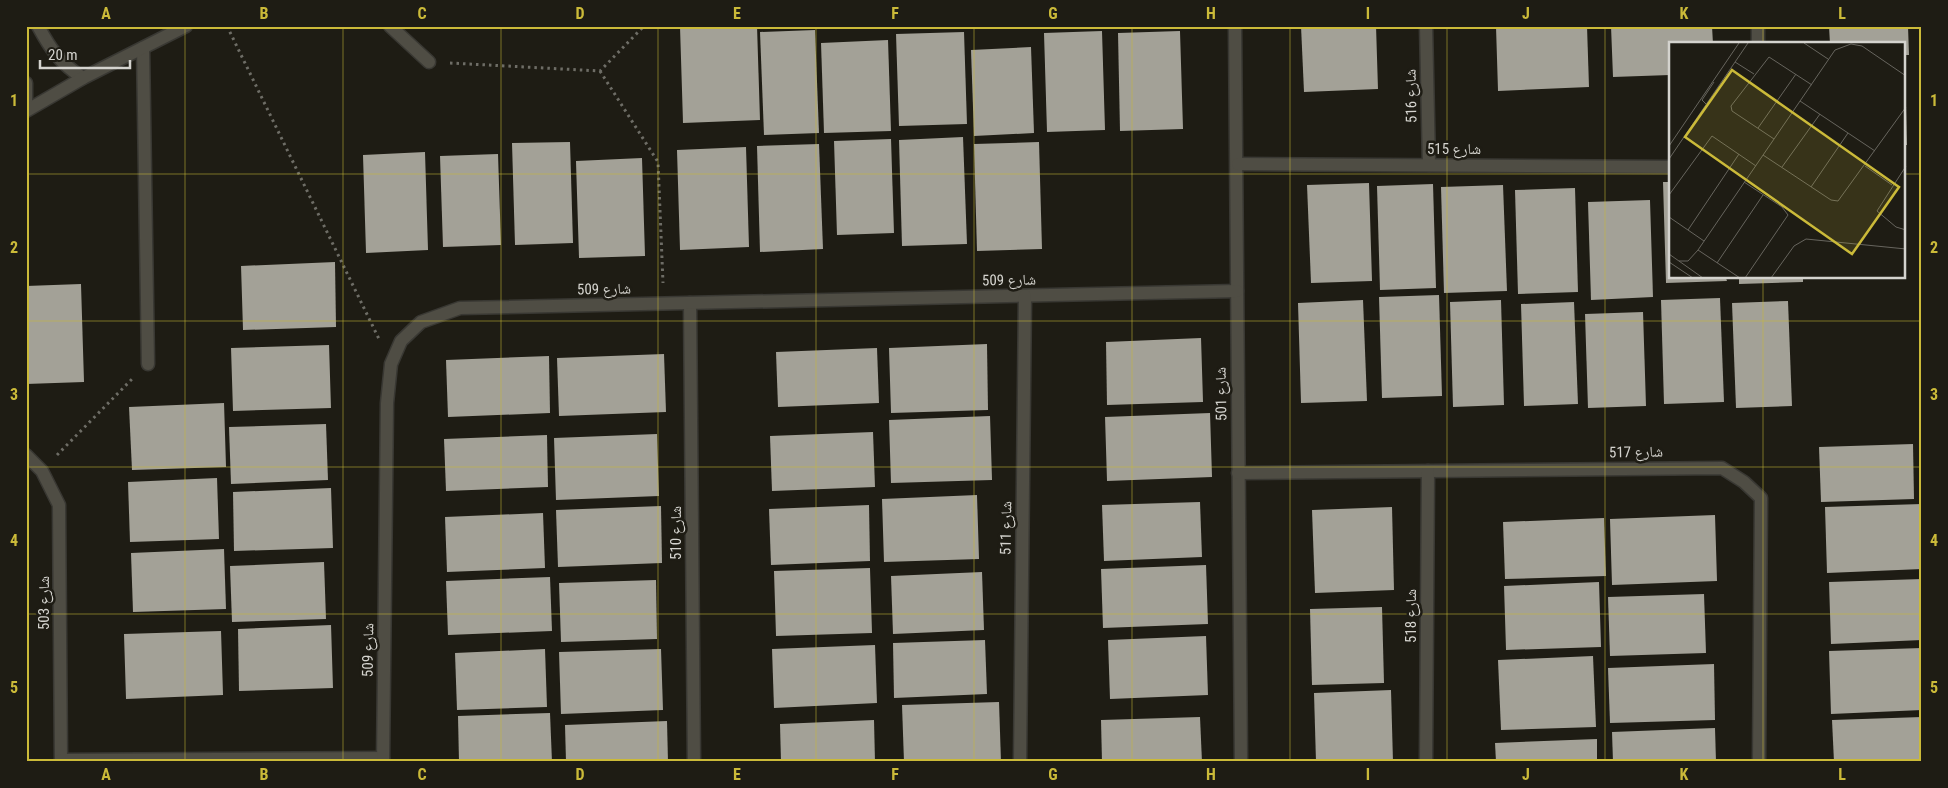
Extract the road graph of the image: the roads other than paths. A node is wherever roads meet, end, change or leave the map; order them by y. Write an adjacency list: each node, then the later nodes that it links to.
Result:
1 (38, 26): 10 (street)
2 (186, 26): 8 (street)
3 (390, 26): 9 (street)
4 (1235, 26): 13 (street, شارع 501)
5 (1426, 26): 14 (street, شارع 516)
6 (1758, 26): 7 (street)
7 (1758, 42)
8 (143, 48): 10 (street); 19 (street)
9 (429, 62)
10 (83, 78): 12 (street)
11 (26, 83): 12 (street)
12 (26, 110)
13 (1238, 164): 14 (street, شارع 515); 16 (street, شارع 501)
14 (1429, 165): 15 (street, شارع 515)
15 (1669, 166)
16 (1237, 291): 17 (street, شارع 509); 22 (street, شارع 501)
17 (1026, 296): 18 (street, شارع 509); 26 (street, شارع 511)
18 (690, 303): 23 (street, شارع 509); 25 (street, شارع 510)
19 (148, 364)
20 (26, 456): 24 (street, شارع 503)
21 (1428, 471): 22 (street, شارع 517); 28 (street, شارع 518); 29 (street, شارع 517)
22 (1238, 473): 27 (street, شارع 501)
23 (383, 760): 24 (street, شارع 509)
24 (61, 761)
25 (694, 762)
26 (1020, 762)
27 (1241, 762)
28 (1426, 762)
29 (1759, 762)

